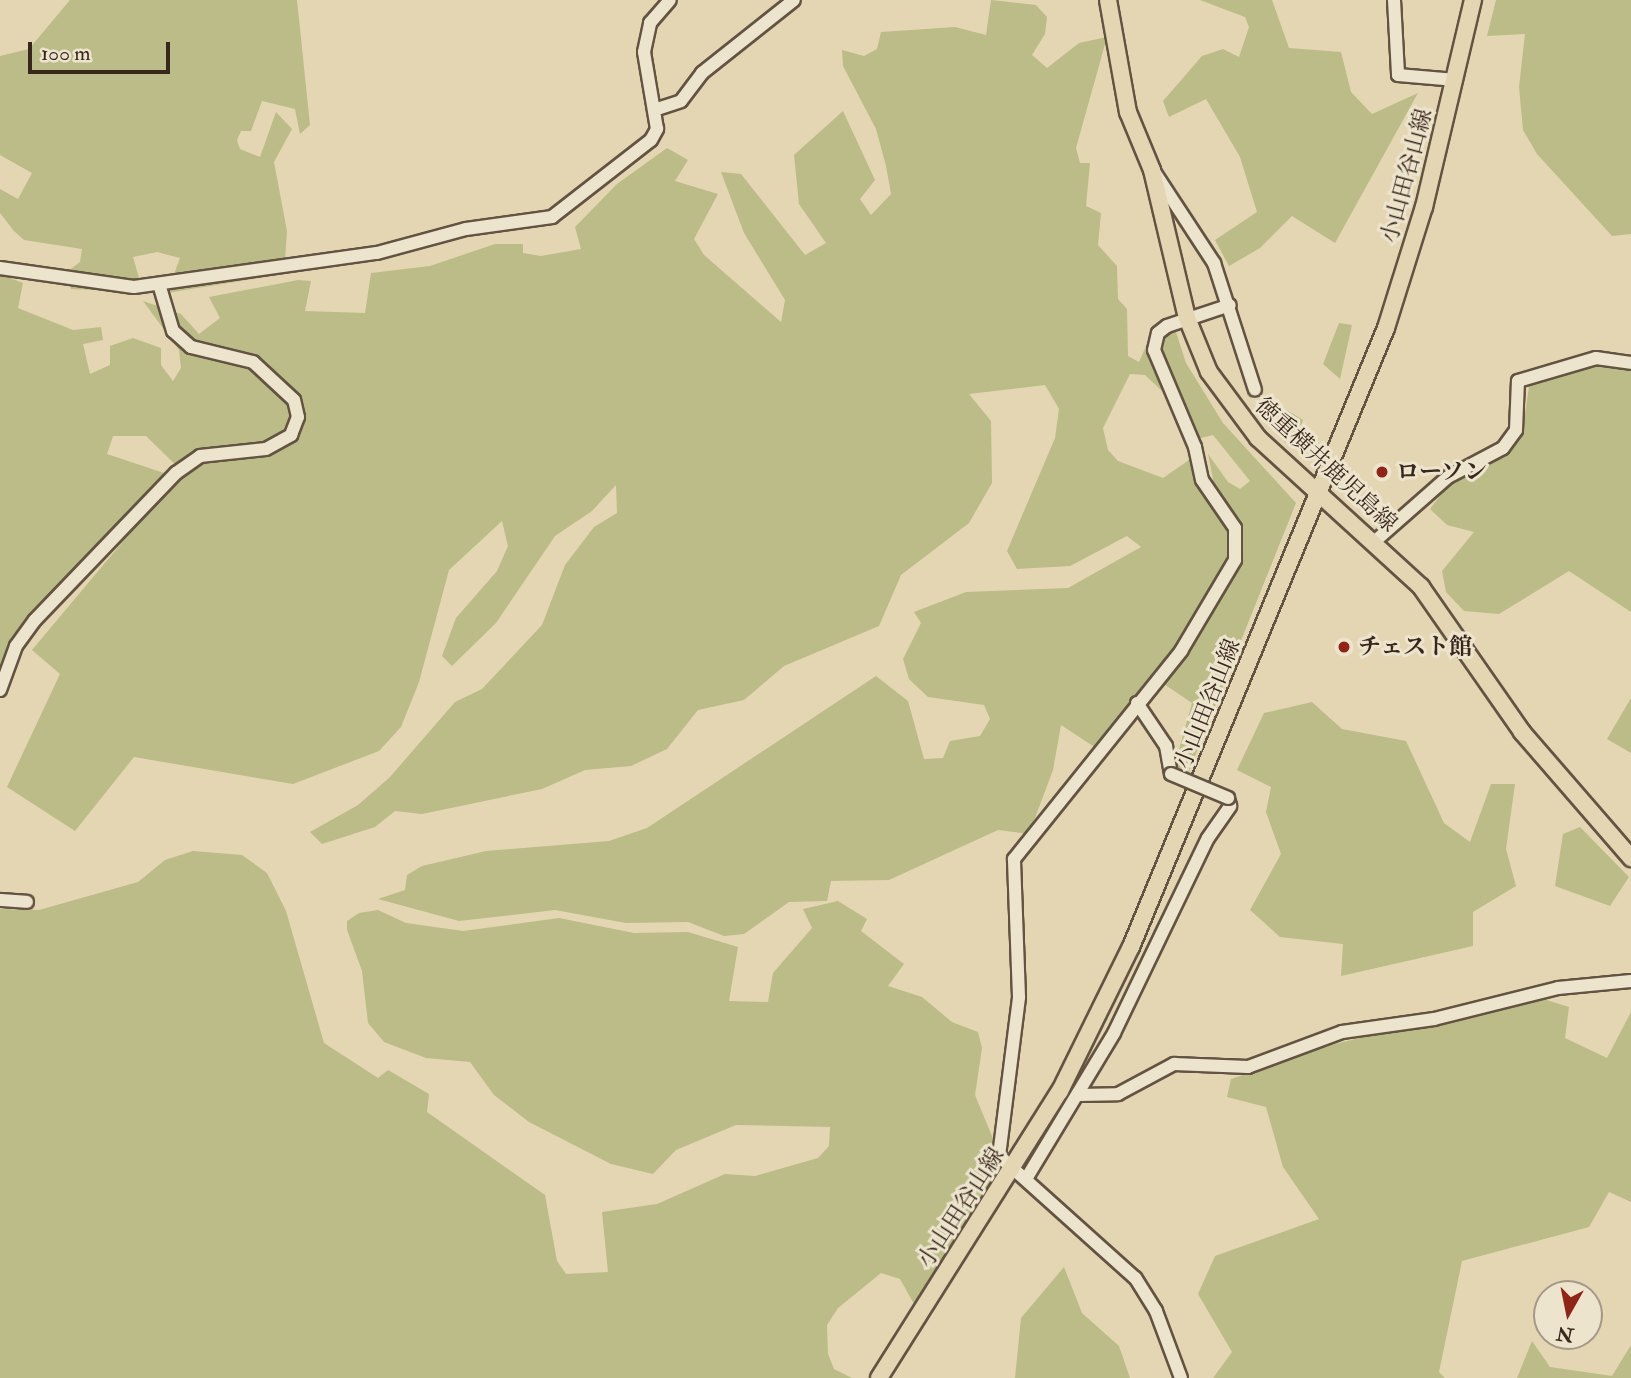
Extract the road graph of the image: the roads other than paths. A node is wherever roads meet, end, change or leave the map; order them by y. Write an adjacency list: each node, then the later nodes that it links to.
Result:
1 (670, 0): 7 (street)
2 (794, 0): 7 (street)
3 (1108, 0): 8 (main road, 徳重横井鹿児島線)
4 (1394, 0): 6 (street)
5 (1473, 0): 6 (main road, 小山田谷山線)
6 (1455, 80): 15 (main road, 小山田谷山線)
7 (654, 110): 10 (street)
8 (1152, 170): 11 (street); 12 (main road, 徳重横井鹿児島線)
9 (0, 268): 10 (street)
10 (159, 284): 17 (street)
11 (1230, 305): 12 (street); 14 (street)
12 (1186, 318): 15 (main road, 徳重横井鹿児島線); 18 (street)
13 (1631, 363): 16 (street)
14 (1255, 390)
15 (1320, 494): 16 (main road, 徳重横井鹿児島線); 24 (main road, 小山田谷山線)
16 (1374, 542): 19 (main road, 徳重横井鹿児島線)
17 (0, 690)
18 (1137, 703): 23 (street, bridge); 24 (street)
19 (1631, 858)
20 (0, 900): 21 (street)
21 (27, 902)
22 (1631, 981): 23 (street)
23 (1080, 1095): 24 (street)
24 (1020, 1174): 25 (main road, 小山田谷山線); 26 (street)
25 (879, 1378)
26 (1181, 1378)

